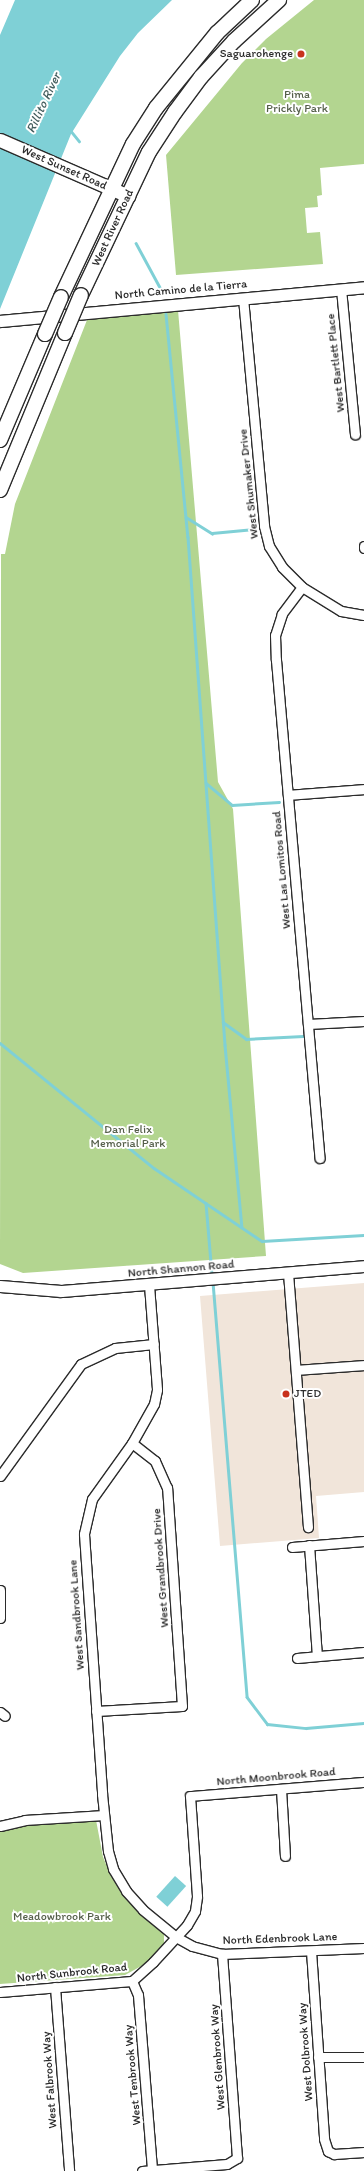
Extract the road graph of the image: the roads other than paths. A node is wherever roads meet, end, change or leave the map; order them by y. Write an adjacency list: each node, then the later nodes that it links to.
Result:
1 (252, 0): 3 (main road, West River Road)
2 (278, 0): 4 (main road, West River Road)
3 (168, 92): 4 (main road); 6 (main road, West River Road)
4 (182, 102): 7 (main road, West River Road)
5 (0, 140): 6 (main road, West Sunset Road)
6 (112, 189): 7 (main road, West Sunset Road); 13 (main road, West River Road, bridge)
7 (128, 196): 14 (main road, West River Road, bridge)
8 (364, 287): 9 (street, North Camino de la Tierra)
9 (341, 289): 10 (street, North Camino de la Tierra); 12 (street, West Bartlett Place)
10 (243, 298): 11 (street, North Camino de la Tierra); 15 (street, West Shumaker Drive)
11 (0, 321)
12 (355, 434)
13 (0, 440)
14 (0, 490)
15 (302, 588): 16 (street, West Shumaker Drive); 18 (street, West Las Lomitos Road)
16 (364, 615)
17 (364, 789): 18 (street)
18 (288, 795): 20 (street, West Las Lomitos Road)
19 (364, 1021): 20 (street)
20 (308, 1024): 21 (street, West Las Lomitos Road)
21 (320, 1158)
22 (364, 1266): 23 (street, North Shannon Road)
23 (288, 1273): 24 (street, North Shannon Road); 28 (street)
24 (149, 1285): 25 (street, North Shannon Road); 26 (street, West Sandbrook Lane)
25 (0, 1286)
26 (154, 1344): 29 (street, West Sandbrook Lane); 30 (street)
27 (364, 1365): 28 (street)
28 (296, 1370): 31 (street)
29 (132, 1443): 40 (street, West Sandbrook Lane); 40 (street, West Grandbrook Drive)
30 (0, 1476)
31 (308, 1527)
32 (364, 1541): 33 (street)
33 (309, 1546): 34 (street); 38 (street)
34 (292, 1547)
35 (0, 1590): 36 (street)
36 (0, 1618)
37 (364, 1652): 38 (street)
38 (317, 1656): 39 (street)
39 (297, 1658)
40 (96, 1711): 44 (street, West Sandbrook Lane)
41 (364, 1782): 42 (street, North Moonbrook Road)
42 (281, 1788): 43 (street, North Moonbrook Road); 46 (street)
43 (190, 1796): 47 (street, North Sunbrook Road)
44 (104, 1815): 45 (street); 47 (street, West Sandbrook Lane)
45 (0, 1826)
46 (285, 1856)
47 (176, 1937): 50 (street, North Edenbrook Lane); 51 (street, North Sunbrook Road)
48 (364, 1948): 49 (street, North Edenbrook Lane)
49 (311, 1950): 50 (street, North Edenbrook Lane); 55 (street, West Dolbrook Way)
50 (222, 1954): 57 (street, West Glenbrook Way)
51 (132, 1981): 52 (street, North Sunbrook Road); 57 (street, West Tenbrook Way)
52 (55, 1987): 53 (street, North Sunbrook Road); 58 (street, West Falbrook Way)
53 (0, 1992)
54 (364, 2056): 55 (street)
55 (318, 2057): 56 (street, West Dolbrook Way)
56 (364, 2152)
57 (152, 2170): 59 (street)
58 (68, 2171)
59 (142, 2171)

